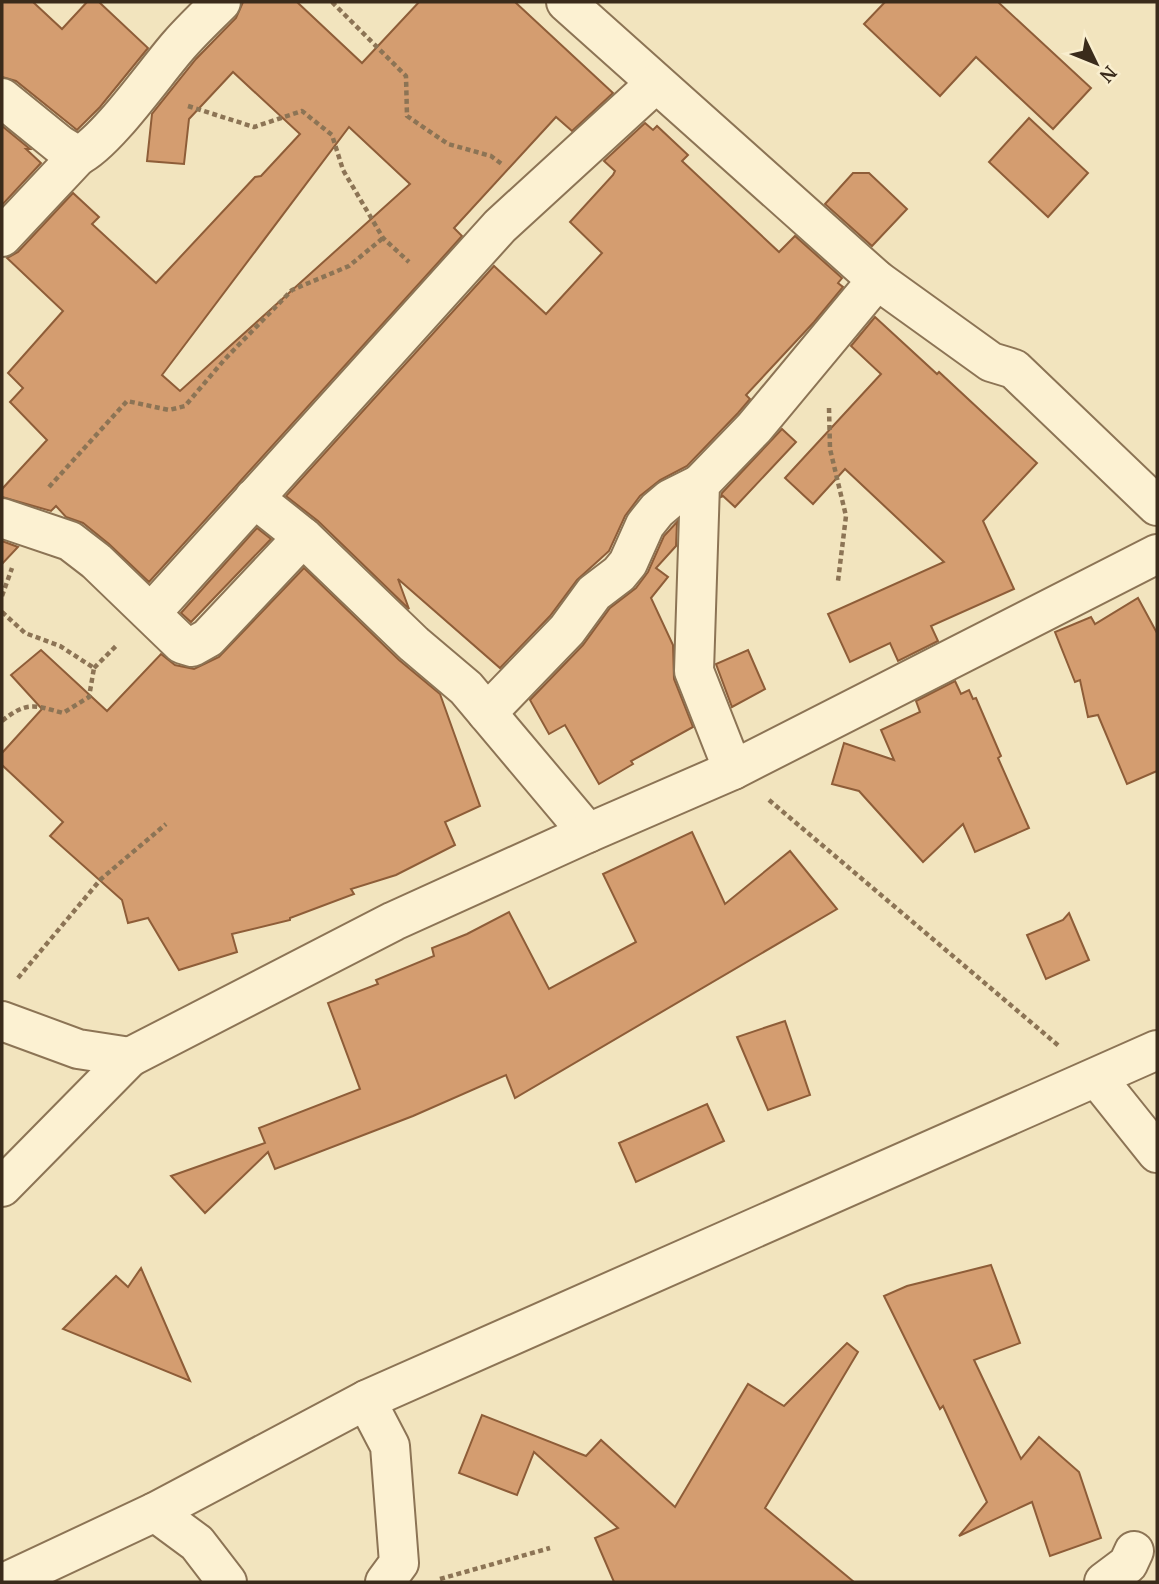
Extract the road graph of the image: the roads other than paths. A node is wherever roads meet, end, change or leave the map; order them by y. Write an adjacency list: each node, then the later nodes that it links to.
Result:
1 (220, 2): 5 (street)
2 (566, 2): 3 (street)
3 (655, 84): 7 (street); 9 (street)
4 (2, 98): 5 (street)
5 (78, 156): 6 (street)
6 (2, 237)
7 (877, 280): 8 (street); 10 (street)
8 (700, 484): 15 (street); 16 (street)
9 (254, 498): 12 (street); 14 (street)
10 (1157, 506)
11 (19, 524): 14 (street)
12 (303, 537): 14 (street); 15 (street)
13 (1157, 554): 16 (street)
14 (150, 613)
15 (487, 713): 17 (street)
16 (733, 770): 17 (street)
17 (587, 833): 20 (street)
18 (6, 1004): 20 (street)
19 (1157, 1050): 21 (street)
20 (130, 1057): 23 (street)
21 (1097, 1078): 22 (street); 24 (street)
22 (1157, 1153)
23 (2, 1187)
24 (366, 1400): 25 (street); 29 (street)
25 (155, 1512): 27 (street); 28 (street)
26 (1134, 1551): 30 (street)
27 (6, 1582)
28 (227, 1582)
29 (385, 1582)
30 (1104, 1582)

